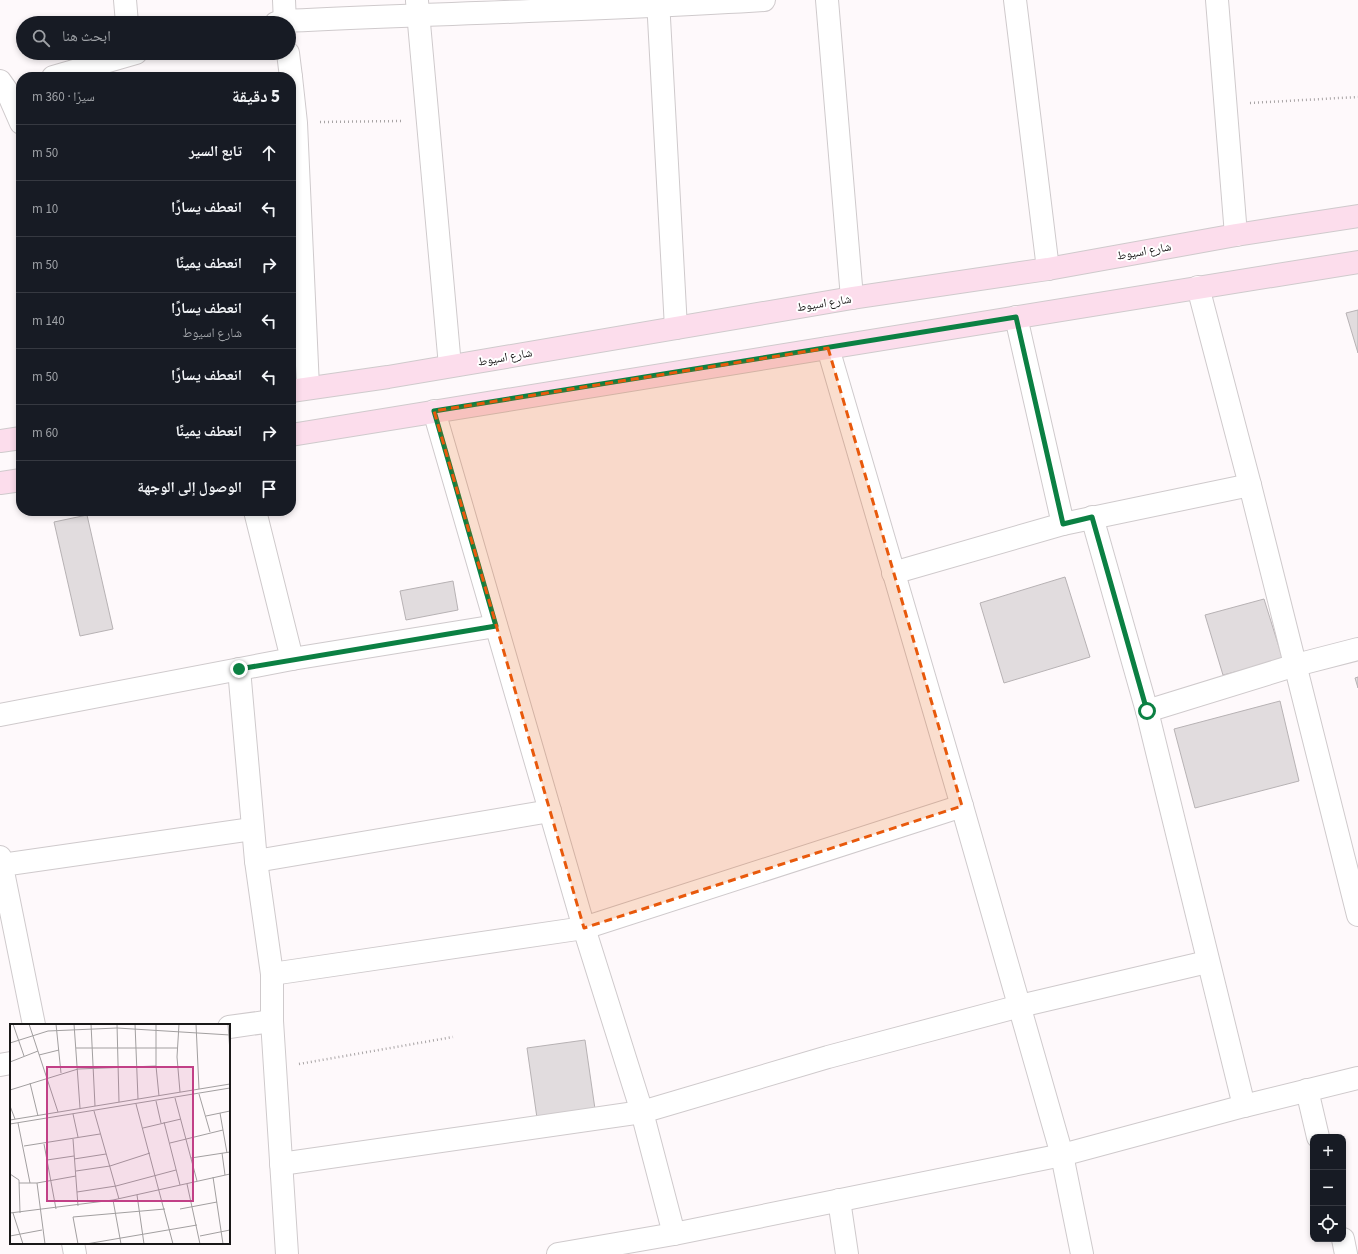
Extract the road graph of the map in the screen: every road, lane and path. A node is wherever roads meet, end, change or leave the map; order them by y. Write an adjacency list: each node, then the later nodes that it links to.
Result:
1 (126, 0): 8 (street)
2 (764, 0): 6 (street)
3 (827, 0): 25 (street)
4 (1015, 0): 23 (street)
5 (1217, 0): 16 (street)
6 (658, 3): 7 (street); 27 (street)
7 (417, 7): 9 (street); 18 (street)
8 (127, 16)
9 (296, 16)
10 (109, 60): 12 (street)
11 (289, 60): 13 (street)
12 (69, 72)
13 (290, 72)
14 (7, 88): 17 (street)
15 (1358, 97): 16 (path)
16 (1226, 104): 21 (street)
17 (16, 110)
18 (426, 121): 19 (path); 29 (street)
19 (296, 122): 30 (street)
20 (1358, 216): 21 (street, شارع اسيوط)
21 (1236, 235): 23 (street, شارع اسيوط)
22 (1358, 262): 24 (street)
23 (1048, 269): 25 (street, شارع اسيوط)
24 (1198, 287): 26 (street); 37 (street)
25 (852, 298): 27 (street, شارع اسيوط)
26 (1016, 317): 28 (street); 40 (street)
27 (676, 328): 29 (street, شارع اسيوط)
28 (828, 348): 31 (street); 41 (street)
29 (450, 366): 30 (street, شارع اسيوط)
30 (300, 389)
31 (434, 411): 32 (street); 42 (street)
32 (296, 434)
33 (16, 439): 34 (street)
34 (0, 441)
35 (16, 481): 36 (street)
36 (0, 483)
37 (1250, 485): 39 (street); 45 (street)
38 (256, 516): 44 (street)
39 (1092, 517): 40 (street); 47 (street)
40 (1063, 524): 41 (street)
41 (893, 573): 49 (street)
42 (496, 626): 44 (street); 50 (street)
43 (1358, 649): 45 (street)
44 (292, 659): 46 (street)
45 (1296, 665): 47 (street); 52 (street)
46 (239, 669): 48 (street); 51 (street)
47 (1147, 711): 57 (street)
48 (0, 715)
49 (962, 806): 56 (street); 59 (street)
50 (550, 811): 54 (street); 56 (street)
51 (252, 828): 53 (street); 54 (street)
52 (1350, 848): 55 (street)
53 (1, 861): 61 (street)
54 (256, 861): 58 (street)
55 (1358, 915)
56 (584, 928): 58 (street); 70 (street)
57 (1207, 962): 59 (street); 69 (street)
58 (272, 974): 60 (street)
59 (1020, 1006): 70 (street); 72 (street)
60 (272, 1021): 62 (street); 66 (street)
61 (34, 1024)
62 (230, 1028)
63 (452, 1037): 66 (path)
64 (10, 1063): 65 (street)
65 (0, 1065)
66 (275, 1068): 73 (street)
67 (1358, 1078): 68 (street)
68 (1306, 1090): 69 (street); 71 (street)
69 (1244, 1106): 72 (street)
70 (642, 1112): 73 (street); 75 (street)
71 (1317, 1134)
72 (1062, 1155): 74 (street); 83 (street)
73 (281, 1164): 80 (street)
74 (839, 1200): 75 (street); 82 (street)
75 (674, 1234): 78 (street)
76 (1344, 1242): 84 (street)
77 (73, 1244): 79 (street)
78 (612, 1250): 81 (street)
79 (75, 1254)
80 (287, 1254)
81 (558, 1254)
82 (847, 1254)
83 (1082, 1254)
84 (1346, 1254)

